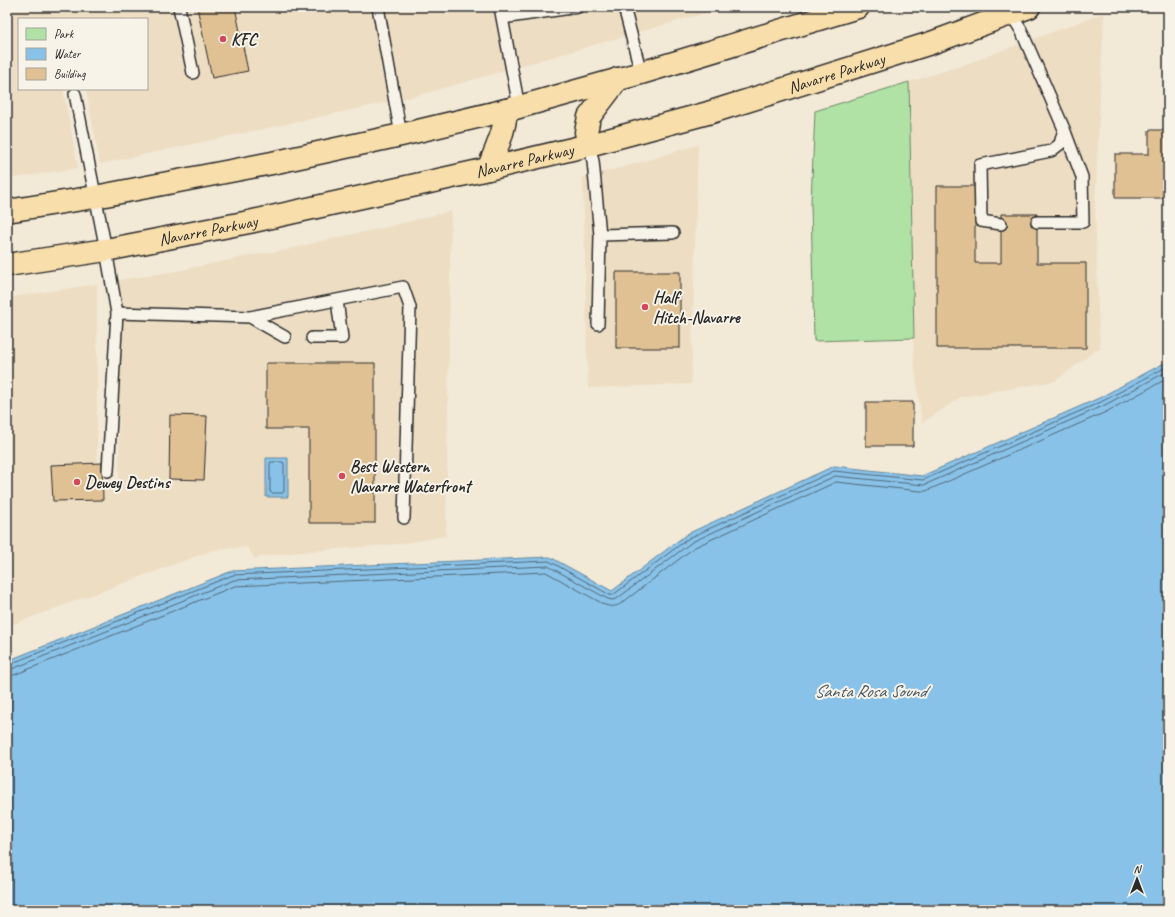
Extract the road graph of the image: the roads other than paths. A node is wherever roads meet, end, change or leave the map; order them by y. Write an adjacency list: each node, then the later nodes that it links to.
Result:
1 (179, 7): 10 (lane)
2 (378, 7): 15 (lane)
3 (578, 7): 6 (lane)
4 (624, 7): 9 (lane)
5 (858, 7): 9 (highway)
6 (549, 9): 8 (lane)
7 (1020, 10): 14 (lane); 16 (highway, Navarre Parkway)
8 (501, 12): 13 (lane)
9 (641, 73): 11 (highway)
10 (192, 74)
11 (618, 79): 13 (highway); 16 (highway)
12 (75, 94): 18 (lane)
13 (512, 109): 15 (highway); 17 (highway)
14 (1064, 129): 20 (lane); 21 (lane)
15 (401, 135): 18 (highway)
16 (589, 145): 17 (highway, Navarre Parkway); 23 (lane)
17 (488, 169): 24 (highway, Navarre Parkway)
18 (95, 197): 19 (highway); 24 (lane)
19 (7, 211)
20 (1037, 222)
21 (1001, 224)
22 (673, 233): 23 (lane)
23 (600, 235): 29 (lane)
24 (106, 250): 25 (highway, Navarre Parkway); 27 (lane)
25 (7, 265)
26 (337, 300): 28 (lane); 31 (lane); 33 (lane)
27 (117, 313): 28 (lane); 32 (lane)
28 (250, 317): 30 (lane)
29 (598, 324)
30 (285, 337)
31 (312, 338)
32 (108, 471)
33 (404, 518)

